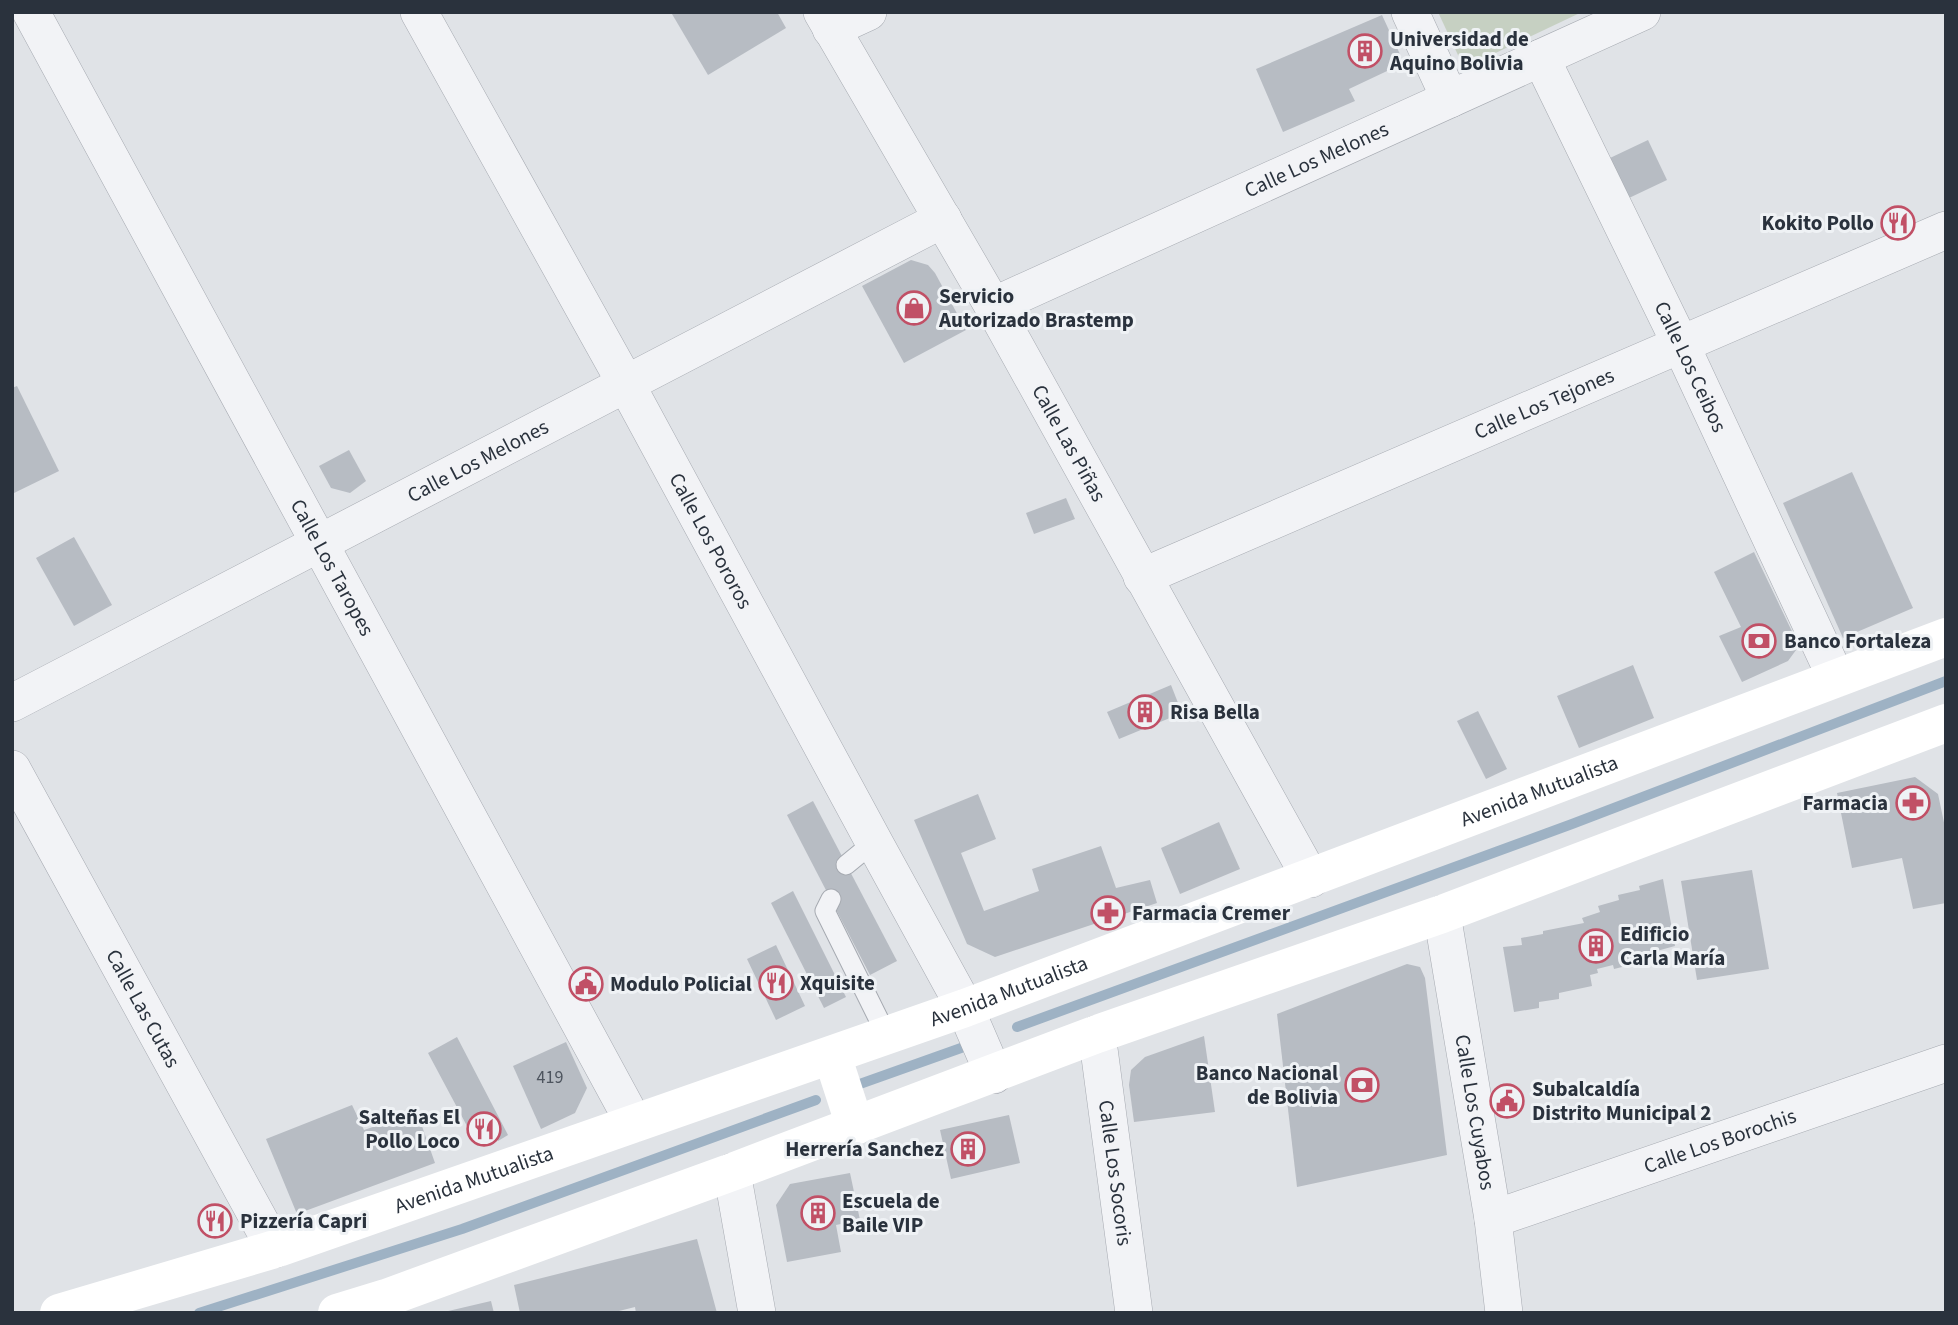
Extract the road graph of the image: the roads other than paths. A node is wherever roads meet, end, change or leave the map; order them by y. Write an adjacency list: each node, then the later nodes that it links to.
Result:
1 (31, 12): 14 (street, Calle Los Taropes)
2 (419, 12): 13 (street, Calle Los Pororos)
3 (867, 12): 6 (street)
4 (1410, 12): 8 (street)
5 (1642, 12): 7 (street, Calle Los Melones)
6 (826, 21): 9 (street, Calle Las Piñas)
7 (1541, 58): 8 (street, Calle Los Melones); 12 (street, Calle Los Ceibos)
8 (1450, 99): 11 (street, Calle Los Melones)
9 (943, 219): 11 (street, Calle Las Piñas); 13 (street, Calle Los Melones)
10 (1946, 230): 12 (street, Calle Los Tejones)
11 (993, 306): 15 (street, Calle Las Piñas)
12 (1680, 343): 15 (street, Calle Los Tejones); 17 (street, Calle Los Ceibos)
13 (626, 384): 14 (street, Calle Los Melones); 21 (street, Calle Los Pororos)
14 (320, 543): 18 (street, Calle Los Melones); 33 (street, Calle Los Taropes)
15 (1142, 577): 23 (street, Calle Las Piñas)
16 (1946, 637): 17 (main road, Avenida Mutualista)
17 (1836, 678): 23 (main road, Avenida Mutualista)
18 (12, 703)
19 (1946, 723): 25 (main road)
20 (12, 769): 36 (street, Calle Las Cutas)
21 (874, 842): 22 (lane); 26 (street, Calle Los Pororos)
22 (846, 865)
23 (1311, 879): 26 (main road, Avenida Mutualista)
24 (831, 899): 28 (lane)
25 (1442, 914): 27 (main road); 35 (street, Calle Los Cuyabos)
26 (967, 1012): 28 (main road, Avenida Mutualista); 31 (street, Calle Los Pororos)
27 (1097, 1034): 31 (main road); 41 (street, Calle Los Socoris)
28 (887, 1036): 29 (main road, Avenida Mutualista)
29 (833, 1060): 32 (main road); 33 (main road, Avenida Mutualista)
30 (1946, 1063): 35 (street, Calle Los Borochis)
31 (992, 1069): 32 (main road)
32 (854, 1122): 34 (main road)
33 (635, 1123): 36 (main road, Avenida Mutualista)
34 (732, 1171): 37 (main road); 40 (street)
35 (1493, 1219): 42 (street, Calle Los Cuyabos)
36 (275, 1249): 38 (main road, Avenida Mutualista)
37 (387, 1305): 39 (main road)
38 (59, 1313)
39 (337, 1313)
40 (757, 1313)
41 (1133, 1313)
42 (1504, 1313)

